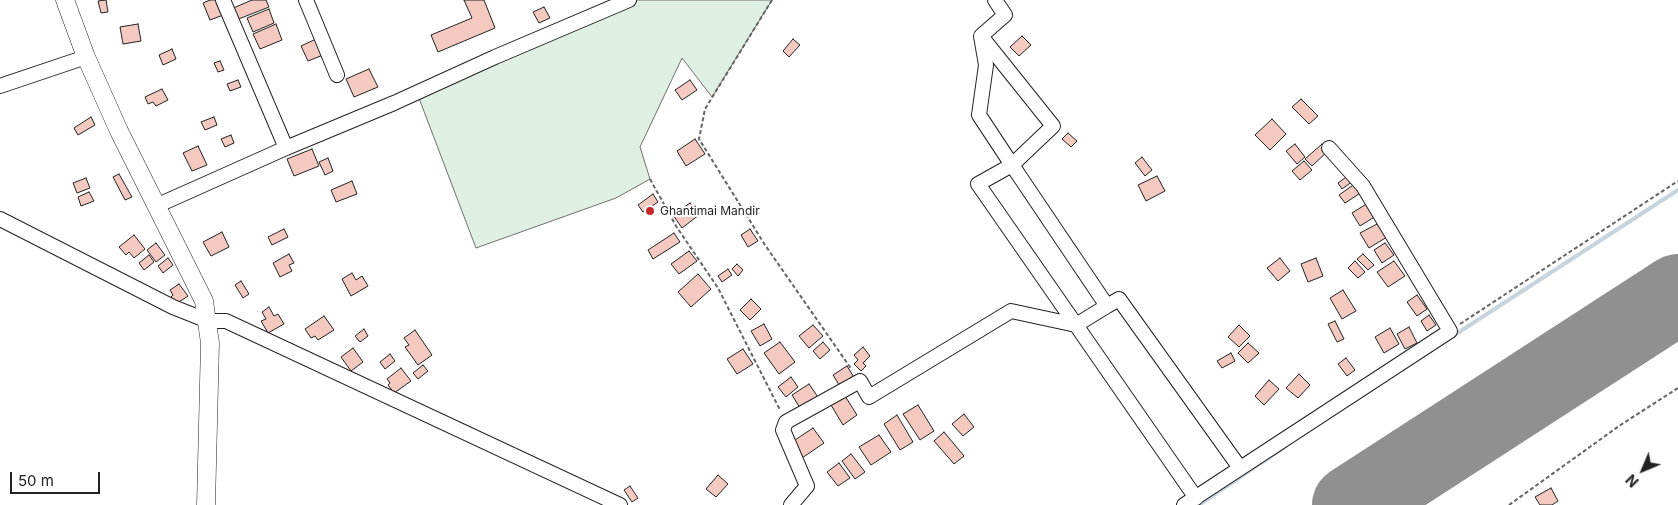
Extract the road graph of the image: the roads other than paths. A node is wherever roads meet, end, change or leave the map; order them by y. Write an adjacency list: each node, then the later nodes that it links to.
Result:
1 (65, 0): 7 (main road)
2 (223, 0): 10 (street)
3 (306, 0): 8 (street)
4 (629, 0): 10 (street)
5 (995, 0): 6 (street)
6 (981, 36): 12 (street); 12 (street)
7 (86, 57): 9 (street); 13 (main road)
8 (337, 75)
9 (0, 86)
10 (286, 148): 13 (street)
11 (1329, 148): 18 (street)
12 (1012, 165): 15 (street); 17 (street)
13 (156, 206): 16 (main road)
14 (0, 219): 16 (street)
15 (1107, 306): 17 (street); 18 (street)
16 (208, 321): 20 (main road); 21 (street)
17 (1076, 325): 19 (street); 22 (street)
18 (1240, 468): 19 (street)
19 (1190, 501)
20 (206, 505)
21 (620, 505)
22 (791, 505)

